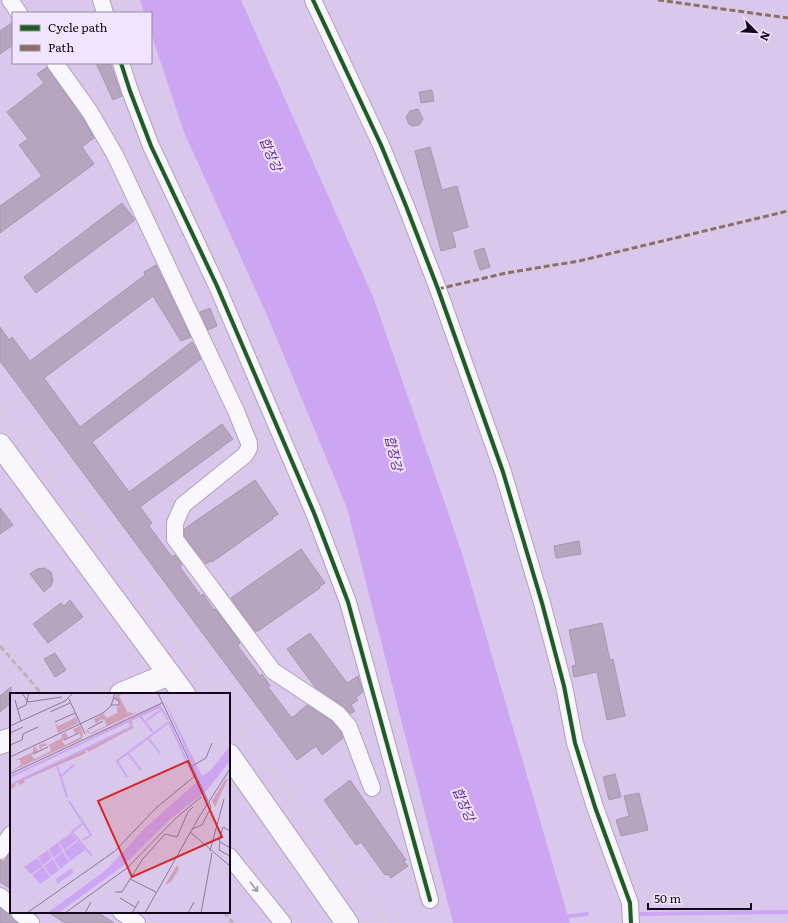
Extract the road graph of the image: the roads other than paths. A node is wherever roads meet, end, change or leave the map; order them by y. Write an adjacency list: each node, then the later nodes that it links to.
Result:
1 (10, 0): 4 (street)
2 (101, 0): 5 (street)
3 (313, 0): 30 (street)
4 (18, 12)
5 (105, 12)
6 (56, 64): 15 (street)
7 (121, 64): 22 (street)
8 (0, 445): 9 (main road)
9 (169, 674): 10 (main road); 11 (main road)
10 (123, 693)
11 (183, 693)
12 (10, 739): 13 (main road)
13 (0, 743)
14 (230, 756): 29 (main road)
15 (372, 788)
16 (0, 826): 17 (street)
17 (10, 833)
18 (10, 836): 19 (street)
19 (0, 851)
20 (230, 857): 28 (street, one-way to 28)
21 (0, 896): 23 (street)
22 (430, 900)
23 (10, 904)
24 (20, 913): 26 (street)
25 (122, 913): 27 (street)
26 (31, 923)
27 (137, 923)
28 (283, 923)
29 (347, 923)
30 (631, 923)

